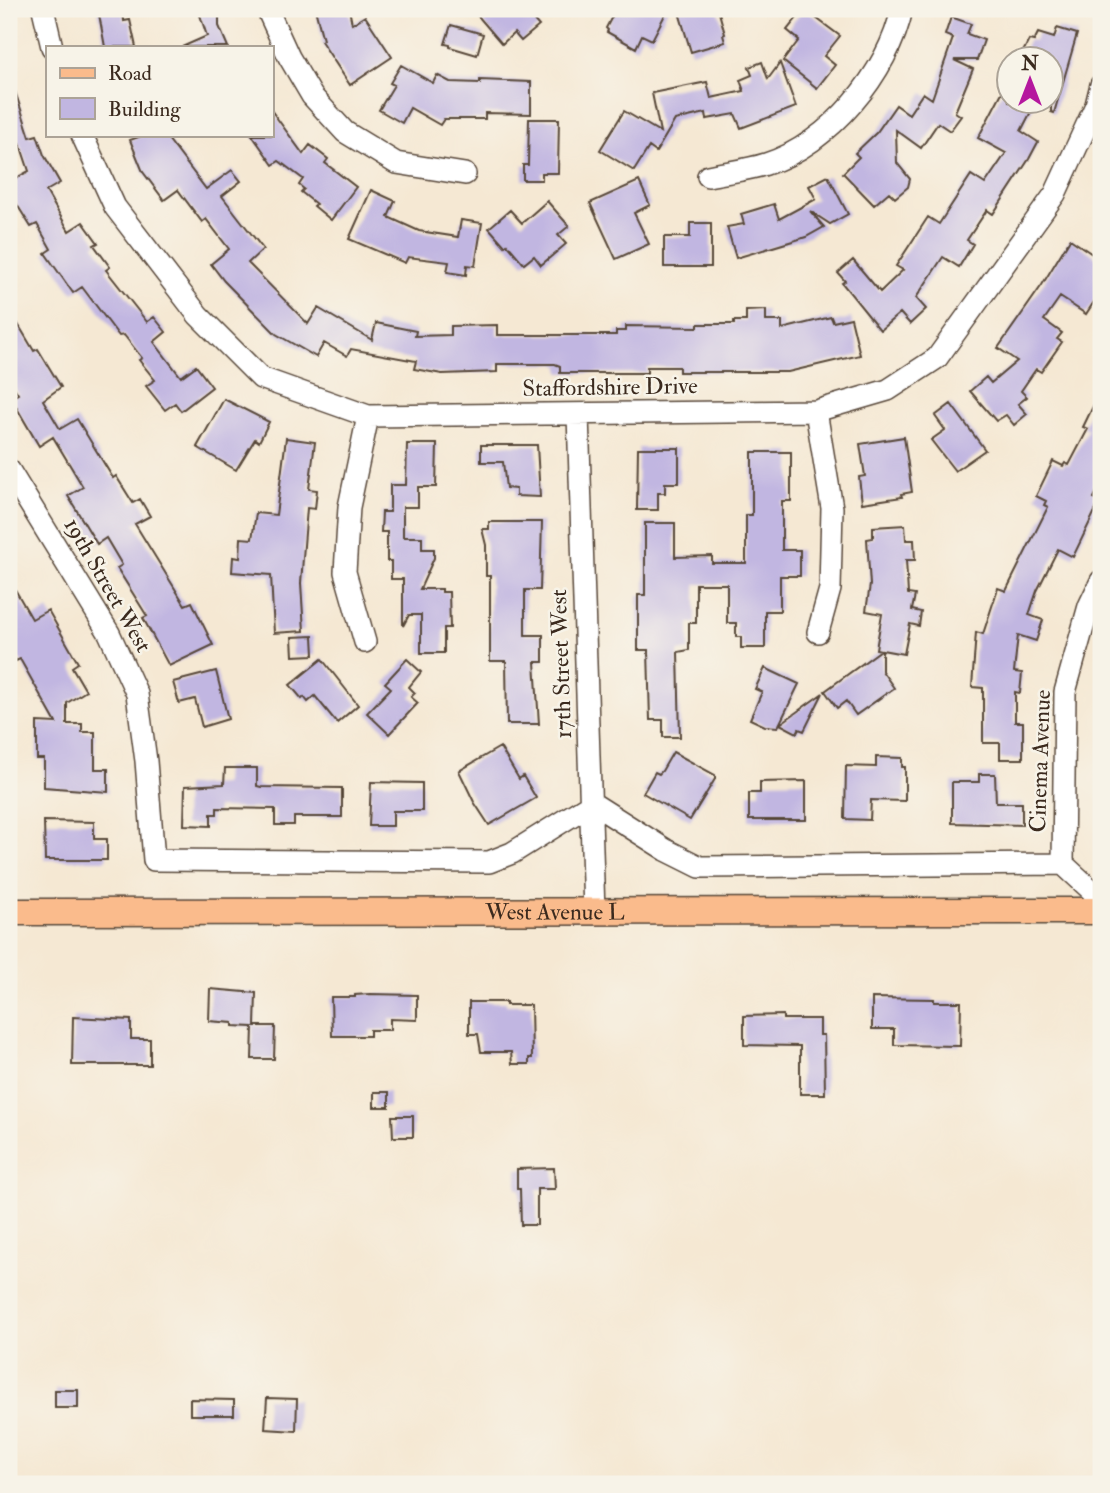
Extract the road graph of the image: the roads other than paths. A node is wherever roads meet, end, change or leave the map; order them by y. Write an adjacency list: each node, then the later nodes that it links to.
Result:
1 (43, 9): 4 (street)
2 (267, 9): 7 (street)
3 (902, 9): 8 (street)
4 (52, 46)
5 (1101, 85): 9 (street, Staffordshire Drive)
6 (82, 136): 11 (street, Staffordshire Drive)
7 (466, 174)
8 (708, 176)
9 (816, 411): 10 (street, Staffordshire Drive); 14 (street)
10 (578, 414): 11 (street, Staffordshire Drive); 16 (street, 17th Street West)
11 (368, 416): 15 (street)
12 (9, 470): 16 (street, 19th Street West)
13 (1101, 581): 17 (street, Cinema Avenue)
14 (818, 632)
15 (365, 642)
16 (592, 803): 17 (street); 21 (street, 17th Street West)
17 (1063, 864): 18 (street)
18 (1101, 899)
19 (1101, 911): 21 (main road, West Avenue L)
20 (9, 912): 21 (main road, West Avenue L)
21 (594, 912)

